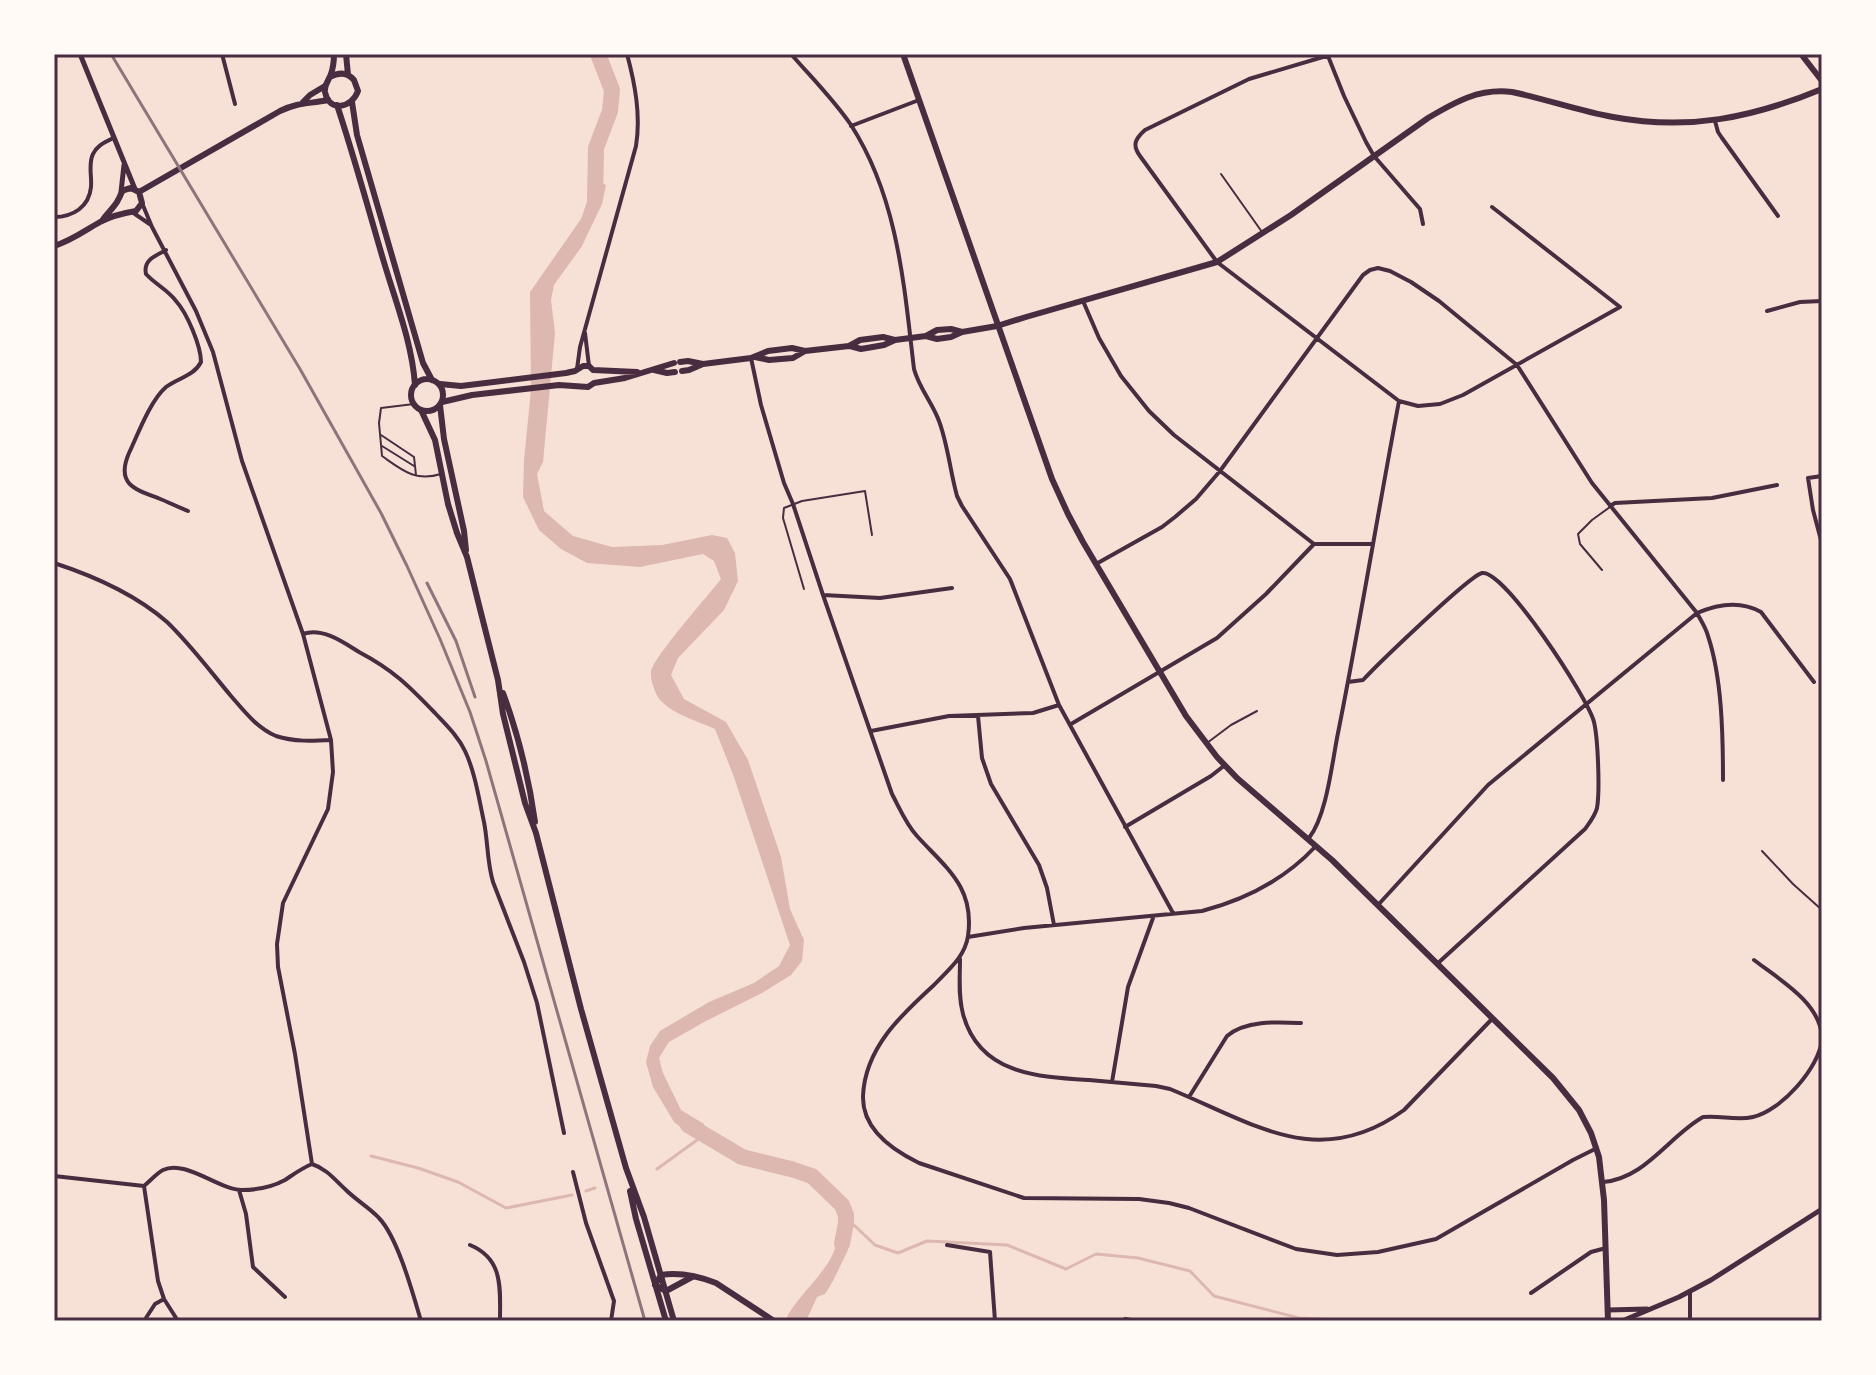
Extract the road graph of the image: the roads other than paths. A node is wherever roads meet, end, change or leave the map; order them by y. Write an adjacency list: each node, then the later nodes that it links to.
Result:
1 (80, 54): 23 (street)
2 (222, 54): 19 (street)
3 (334, 54): 11 (main road)
4 (346, 54): 10 (main road)
5 (627, 54): 46 (street)
6 (791, 54): 22 (street)
7 (903, 54): 16 (main road)
8 (1801, 54): 12 (main road)
9 (1329, 55): 24 (street); 41 (street)
10 (348, 75): 11 (main road); 18 (main road)
11 (330, 77): 13 (main road)
12 (1822, 81)
13 (325, 86): 15 (main road); 17 (main road)
14 (1822, 89): 21 (main road)
15 (328, 100): 17 (main road); 20 (main road)
16 (919, 100): 22 (street); 45 (main road)
17 (303, 102): 27 (main road)
18 (352, 102): 20 (main road); 56 (main road)
19 (235, 104)
20 (337, 105): 60 (main road)
21 (1715, 121): 24 (main road); 33 (street)
22 (851, 126): 47 (street)
23 (114, 137): 25 (street); 34 (street)
24 (1374, 156): 36 (street); 38 (main road)
25 (124, 164): 27 (street); 28 (street)
26 (1221, 174): 38 (lane)
27 (137, 190): 28 (main road); 30 (main road)
28 (121, 192): 29 (main road)
29 (118, 201): 32 (main road); 35 (main road)
30 (142, 203): 32 (main road); 37 (street)
31 (1492, 207): 51 (street)
32 (130, 212): 35 (main road); 37 (street)
33 (1778, 216)
34 (54, 217)
35 (102, 221): 39 (main road)
36 (1423, 224)
37 (152, 227): 40 (street)
38 (1263, 233): 41 (main road)
39 (54, 246)
40 (166, 250): 75 (street); 88 (street)
41 (1217, 262): 42 (main road); 48 (street)
42 (1083, 301): 45 (main road); 68 (street)
43 (1822, 301): 44 (street)
44 (1767, 311)
45 (997, 326): 47 (main road); 82 (main road)
46 (585, 332): 52 (street); 53 (street)
47 (910, 338): 49 (main road); 93 (street)
48 (1316, 339): 51 (street); 61 (street); 68 (street)
49 (753, 358): 50 (main road); 73 (street)
50 (703, 364): 54 (main road); 54 (main road)
51 (1517, 365): 61 (street); 74 (street)
52 (591, 368): 53 (main road); 55 (main road); 57 (main road)
53 (576, 370): 58 (main road); 59 (main road)
54 (654, 370): 55 (main road)
55 (640, 372): 57 (main road)
56 (432, 380): 58 (main road); 60 (main road)
57 (594, 383): 59 (main road)
58 (440, 384): 62 (main road)
59 (578, 385): 62 (main road)
60 (414, 387): 63 (main road)
61 (1399, 401): 78 (street)
62 (441, 403): 64 (main road); 80 (main road)
63 (414, 404): 64 (main road); 65 (lane)
64 (421, 410): 69 (main road)
65 (379, 434): 66 (lane); 67 (lane)
66 (381, 445): 67 (lane); 71 (lane)
67 (415, 467): 71 (lane)
68 (1220, 471): 77 (street); 82 (street)
69 (442, 474): 71 (lane); 80 (main road)
70 (1822, 476): 79 (street)
71 (416, 477)
72 (1777, 485): 74 (street)
73 (793, 504): 76 (lane); 85 (lane); 86 (street)
74 (1610, 506): 83 (lane); 87 (street)
75 (188, 511)
76 (872, 535)
77 (1314, 544): 78 (street); 89 (street)
78 (1372, 544): 90 (street)
79 (1822, 544)
80 (467, 557): 123 (main road)
81 (54, 563): 98 (street)
82 (1096, 564): 89 (main road)
83 (1602, 570)
84 (952, 588): 86 (street)
85 (804, 589)
86 (823, 595): 97 (street)
87 (1697, 613): 91 (street); 92 (street); 101 (street)
88 (303, 634): 98 (street); 120 (street)
89 (1161, 672): 96 (street); 99 (main road)
90 (1348, 682): 92 (street); 103 (street)
91 (1814, 682)
92 (1587, 703): 106 (street); 114 (street)
93 (1059, 705): 95 (street); 96 (street)
94 (1257, 711): 99 (lane)
95 (978, 716): 97 (street); 110 (street)
96 (1071, 724): 102 (street)
97 (871, 731): 111 (street)
98 (331, 740): 122 (street)
99 (1206, 743): 100 (main road)
100 (1225, 765): 102 (street); 103 (main road)
101 (1723, 780)
102 (1125, 827): 108 (street)
103 (1309, 838): 104 (main road)
104 (1317, 845): 106 (main road); 108 (street)
105 (1762, 851): 107 (lane)
106 (1378, 905): 114 (main road)
107 (1822, 910)
108 (1173, 913): 109 (street)
109 (1153, 917): 110 (street); 118 (street)
110 (1054, 925): 111 (street)
111 (968, 937): 112 (street)
112 (960, 959): 118 (street); 121 (street)
113 (1754, 960): 117 (street)
114 (1437, 964): 115 (main road)
115 (1492, 1019): 119 (street); 121 (main road)
116 (1301, 1023): 119 (street)
117 (1822, 1038): 126 (street)
118 (1112, 1082): 119 (street)
119 (1189, 1097)
120 (564, 1133)
121 (1597, 1148): 126 (main road)
122 (312, 1164): 128 (street); 147 (street)
123 (626, 1168): 133 (main road); 135 (main road)
124 (573, 1172): 149 (street)
125 (54, 1176): 127 (street)
126 (1603, 1182): 132 (main road)
127 (144, 1186): 128 (street); 140 (street)
128 (239, 1190): 139 (street)
129 (1822, 1209): 137 (street)
130 (470, 1245): 148 (street)
131 (947, 1245): 152 (street)
132 (1606, 1248): 138 (street); 142 (main road)
133 (661, 1275): 134 (main road); 135 (main road); 136 (main road)
134 (692, 1277): 136 (main road); 143 (main road)
135 (655, 1285): 136 (main road); 150 (main road)
136 (666, 1291): 151 (main road)
137 (1690, 1291): 141 (street); 156 (street)
138 (1531, 1293)
139 (285, 1297)
140 (164, 1299): 145 (street); 146 (street)
141 (1648, 1309): 142 (street); 155 (street)
142 (1608, 1310): 154 (main road)
143 (771, 1319)
144 (1125, 1319): 153 (street)
145 (144, 1321)
146 (178, 1321)
147 (421, 1321)
148 (500, 1321)
149 (611, 1321)
150 (666, 1321)
151 (674, 1321)
152 (995, 1321)
153 (1138, 1321)
154 (1608, 1321)
155 (1622, 1321)
156 (1690, 1321)

